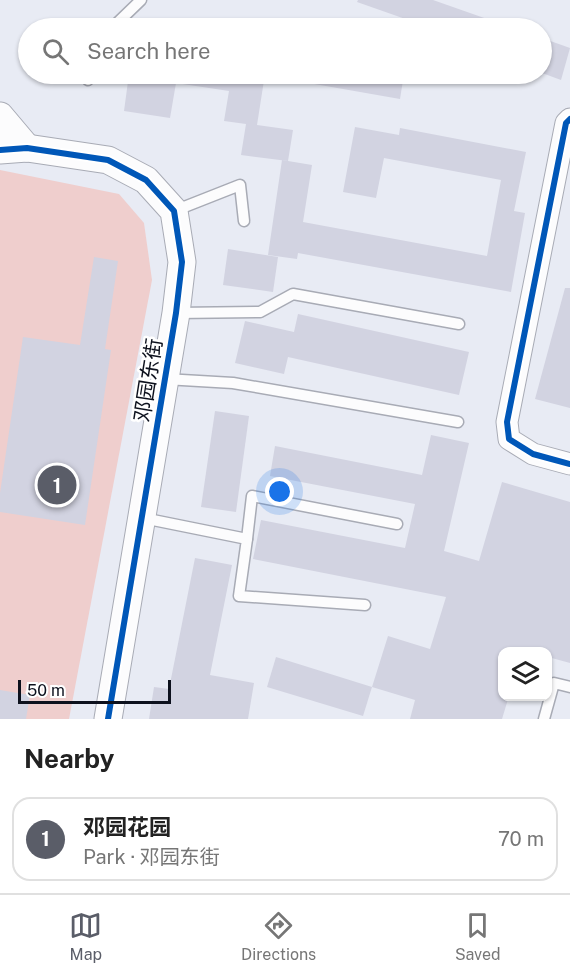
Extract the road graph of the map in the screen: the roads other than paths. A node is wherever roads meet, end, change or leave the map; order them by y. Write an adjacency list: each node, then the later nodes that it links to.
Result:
1 (141, 0): 2 (lane)
2 (122, 18)
3 (0, 116): 5 (street)
4 (570, 119): 13 (street)
5 (27, 148): 6 (street); 7 (street)
6 (0, 150)
7 (174, 212): 8 (lane); 9 (street, 邓园东街)
8 (244, 221)
9 (176, 313): 10 (lane); 11 (street, 邓园东街)
10 (459, 324)
11 (165, 379): 12 (lane); 14 (street, 邓园东街)
12 (458, 422)
13 (570, 464)
14 (143, 518): 16 (lane); 19 (street, 邓园东街)
15 (397, 524): 16 (lane)
16 (247, 539): 17 (lane)
17 (365, 605)
18 (570, 687): 20 (lane)
19 (108, 719)
20 (544, 719)

